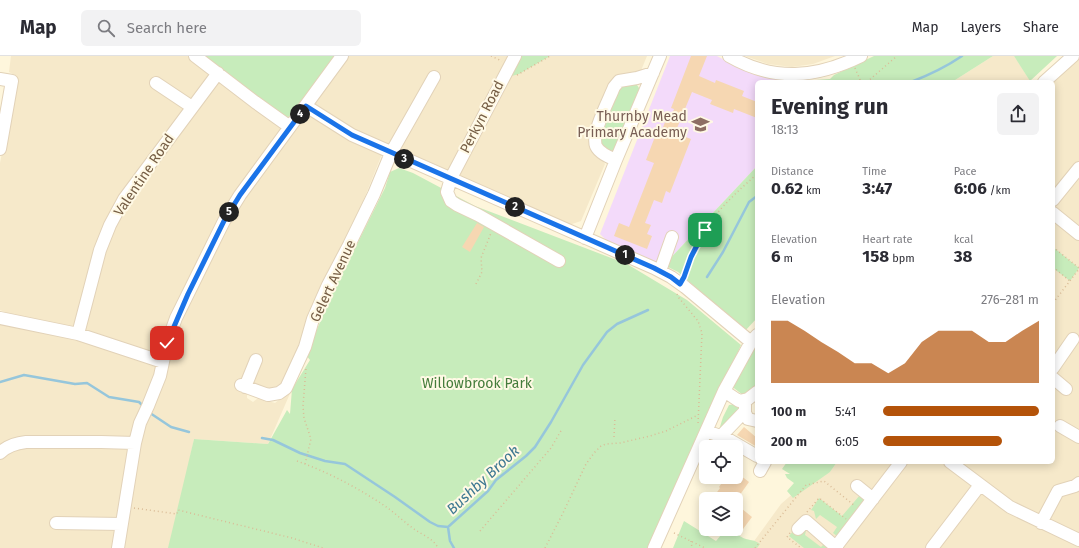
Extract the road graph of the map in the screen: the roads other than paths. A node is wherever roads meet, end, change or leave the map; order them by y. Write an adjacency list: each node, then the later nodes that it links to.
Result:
1 (195, 56): 8 (street)
2 (342, 56): 14 (street)
3 (660, 56): 9 (street)
4 (729, 56): 6 (street)
5 (1073, 56): 12 (street)
6 (857, 58)
7 (512, 60): 21 (street, Perkyn Road)
8 (218, 73): 15 (street, Valentine Road); 16 (street)
9 (653, 73): 19 (street); 19 (street)
10 (434, 77): 18 (street, Gelert Avenue)
11 (0, 79): 17 (street)
12 (1046, 80)
13 (156, 83): 15 (street)
14 (306, 106): 16 (street); 18 (street)
15 (192, 107): 30 (street, Valentine Road)
16 (290, 127): 34 (street)
17 (0, 149)
18 (390, 153): 21 (street); 33 (street, Gelert Avenue)
19 (616, 160): 26 (street)
20 (1079, 168): 22 (street)
21 (451, 178): 26 (street); 27 (street)
22 (1055, 198)
23 (1055, 215): 24 (street)
24 (1079, 234)
25 (672, 237): 28 (street)
26 (585, 238): 28 (street)
27 (559, 261)
28 (660, 271): 31 (street)
29 (0, 318): 30 (street)
30 (78, 334): 34 (street)
31 (754, 339): 38 (street)
32 (1073, 340): 35 (street)
33 (256, 360)
34 (163, 362): 46 (street)
35 (1055, 365)
36 (1055, 380): 37 (street)
37 (1066, 389)
38 (724, 391): 39 (street); 43 (street)
39 (753, 396): 40 (street)
40 (745, 411): 41 (street); 44 (street)
41 (755, 421)
42 (1060, 426): 45 (street)
43 (706, 431): 44 (street); 61 (street)
44 (721, 436): 48 (street)
45 (1079, 437)
46 (135, 444): 47 (street); 58 (street)
47 (0, 452)
48 (755, 455)
49 (900, 464): 54 (street)
50 (953, 464): 52 (street)
51 (1079, 483): 56 (street)
52 (980, 485): 56 (street); 63 (street)
53 (857, 486): 54 (street)
54 (873, 500): 62 (street)
55 (806, 521): 62 (street)
56 (1041, 523): 59 (street)
57 (56, 524): 58 (street)
58 (122, 524): 60 (street)
59 (1075, 542)
60 (118, 548)
61 (654, 548)
62 (836, 548)
63 (932, 548)

